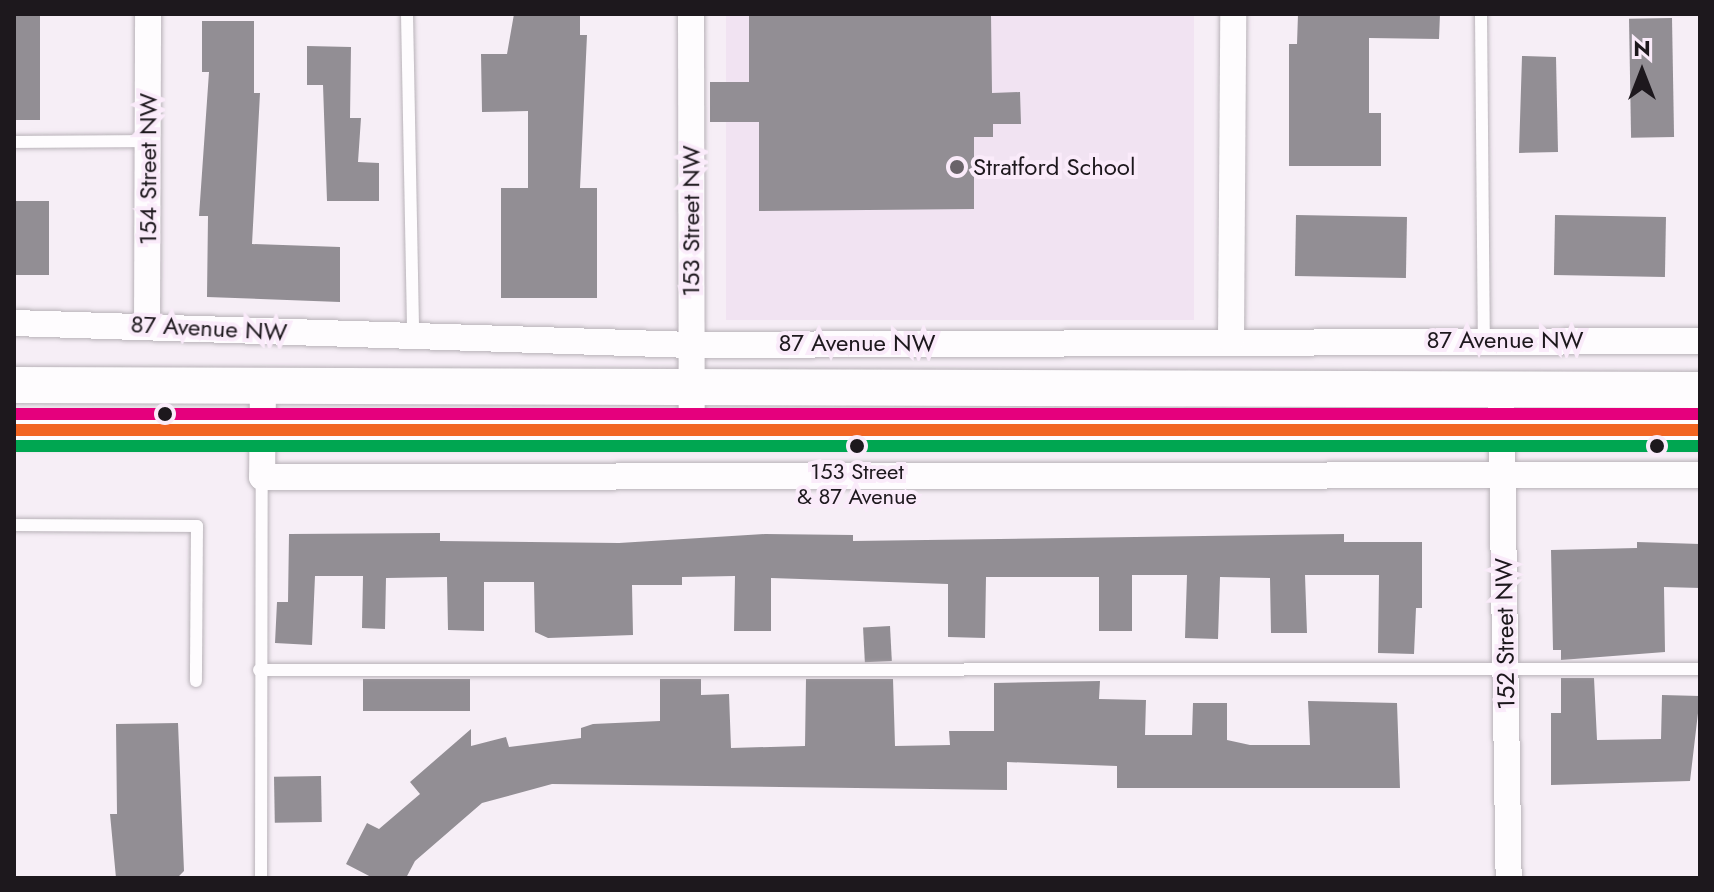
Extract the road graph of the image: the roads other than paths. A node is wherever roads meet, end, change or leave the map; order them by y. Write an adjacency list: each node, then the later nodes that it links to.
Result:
1 (148, 14): 6 (street, 154 Street NW)
2 (407, 14): 10 (lane)
3 (691, 14): 14 (street, 153 Street NW)
4 (1233, 14): 12 (street)
5 (1481, 14): 11 (lane)
6 (148, 141): 7 (lane); 9 (street, 154 Street NW)
7 (14, 142)
8 (14, 323): 9 (street, 87 Avenue NW)
9 (147, 324): 10 (street, 87 Avenue NW)
10 (413, 339): 14 (street, 87 Avenue NW)
11 (1484, 339): 12 (street, 87 Avenue NW); 13 (street, 87 Avenue NW)
12 (1231, 340): 14 (street, 87 Avenue NW)
13 (1700, 341)
14 (691, 345): 17 (street, 153 Street NW)
15 (14, 385): 16 (main road, 87 Avenue NW)
16 (263, 386): 17 (main road, 87 Avenue NW); 20 (street)
17 (692, 389): 18 (main road, 87 Avenue NW); 21 (street, 153 Street NW)
18 (1501, 390): 19 (main road, 87 Avenue NW); 22 (street, 152 Street NW)
19 (1700, 390)
20 (262, 427): 21 (main road); 23 (main road); 27 (street)
21 (692, 429): 22 (main road)
22 (1502, 429): 24 (main road); 25 (street, 152 Street NW)
23 (14, 430)
24 (1700, 430)
25 (1503, 474): 26 (street); 27 (street); 29 (street, 152 Street NW)
26 (1700, 475)
27 (262, 477): 31 (lane)
28 (14, 525): 32 (lane)
29 (1506, 669): 30 (lane); 31 (lane); 34 (street, 152 Street NW)
30 (1700, 669)
31 (259, 670): 33 (lane)
32 (196, 681)
33 (261, 878)
34 (1509, 878)

